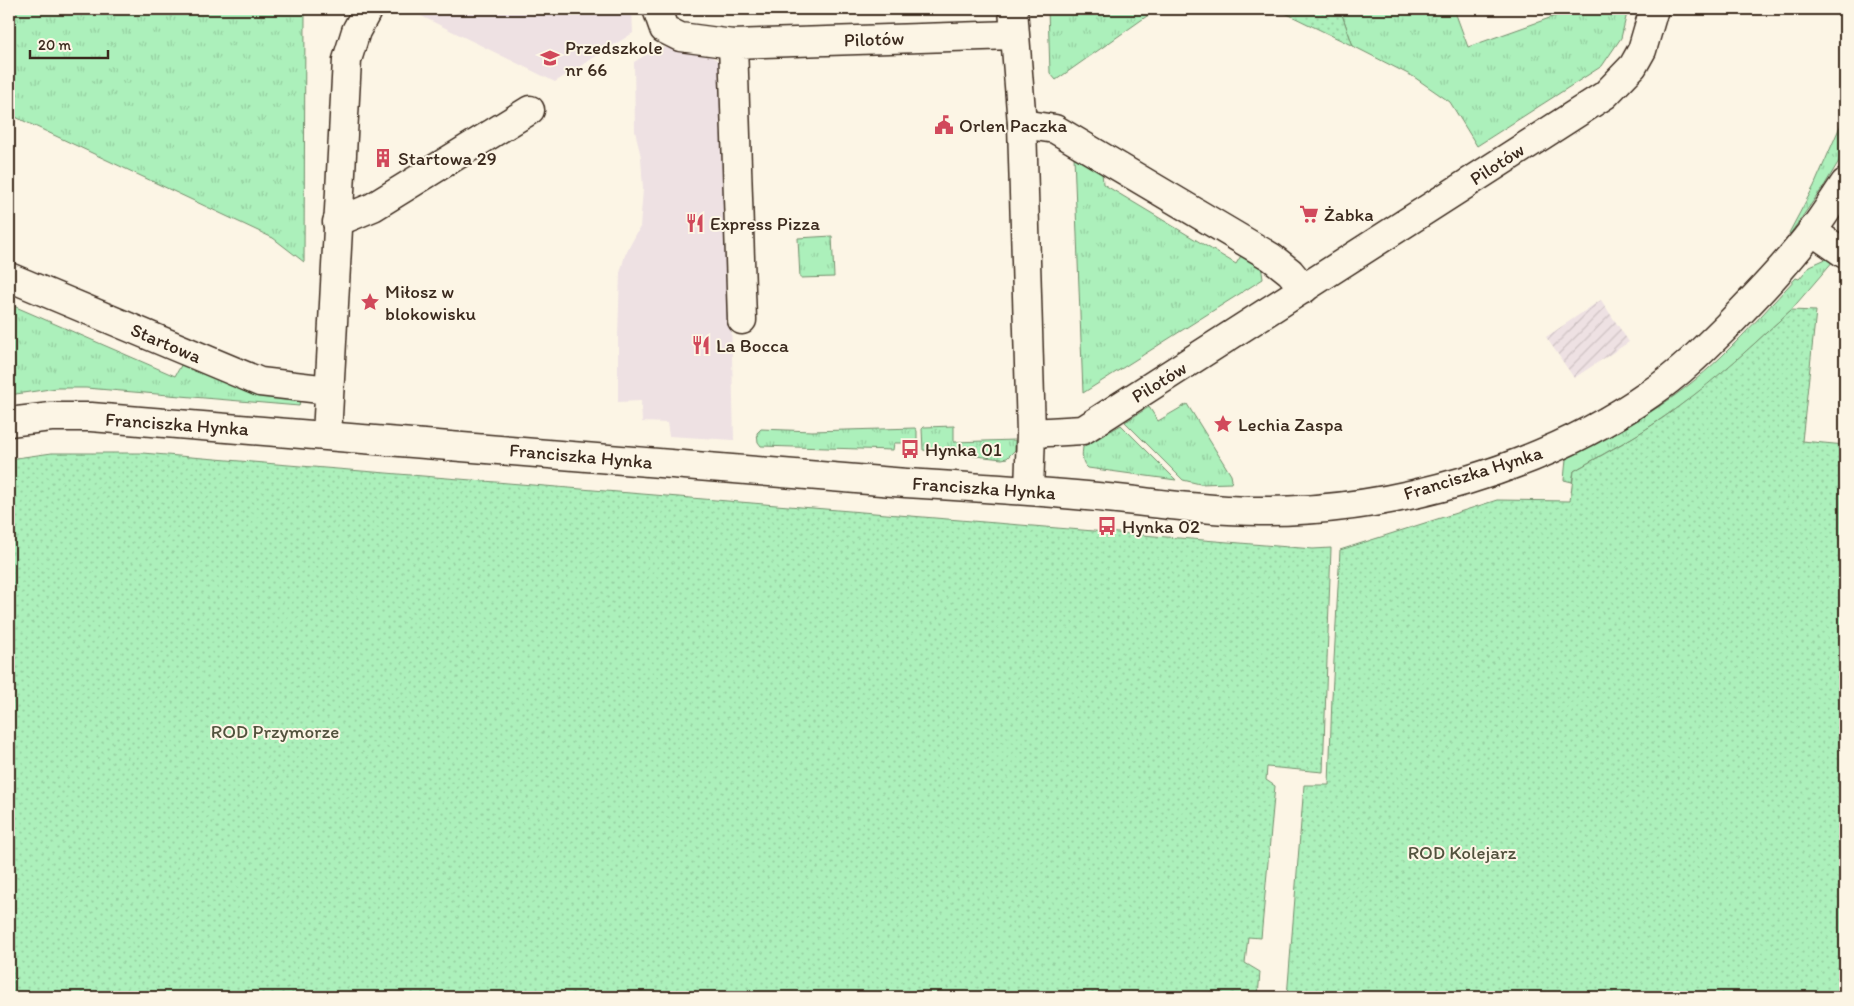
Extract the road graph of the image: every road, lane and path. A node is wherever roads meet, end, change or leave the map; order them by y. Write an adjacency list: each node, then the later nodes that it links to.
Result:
1 (368, 9): 9 (street)
2 (657, 9): 5 (street, Pilotów)
3 (1654, 9): 13 (street, Pilotów)
4 (1014, 22): 5 (street, Pilotów); 7 (street, Pilotów)
5 (732, 44): 14 (street)
6 (530, 110): 9 (street)
7 (1022, 124): 13 (street); 17 (street, Pilotów)
8 (1845, 183): 10 (street, Franciszka Hynka)
9 (337, 222): 15 (street)
10 (1812, 231): 11 (street); 19 (street, Franciszka Hynka)
11 (1845, 254)
12 (9, 277): 15 (street, Startowa)
13 (1304, 289): 17 (street, Pilotów)
14 (742, 320)
15 (329, 390): 18 (street)
16 (9, 422): 18 (street, Franciszka Hynka)
17 (1031, 433): 19 (street, Pilotów)
18 (327, 435): 19 (street, Franciszka Hynka)
19 (1029, 490)

